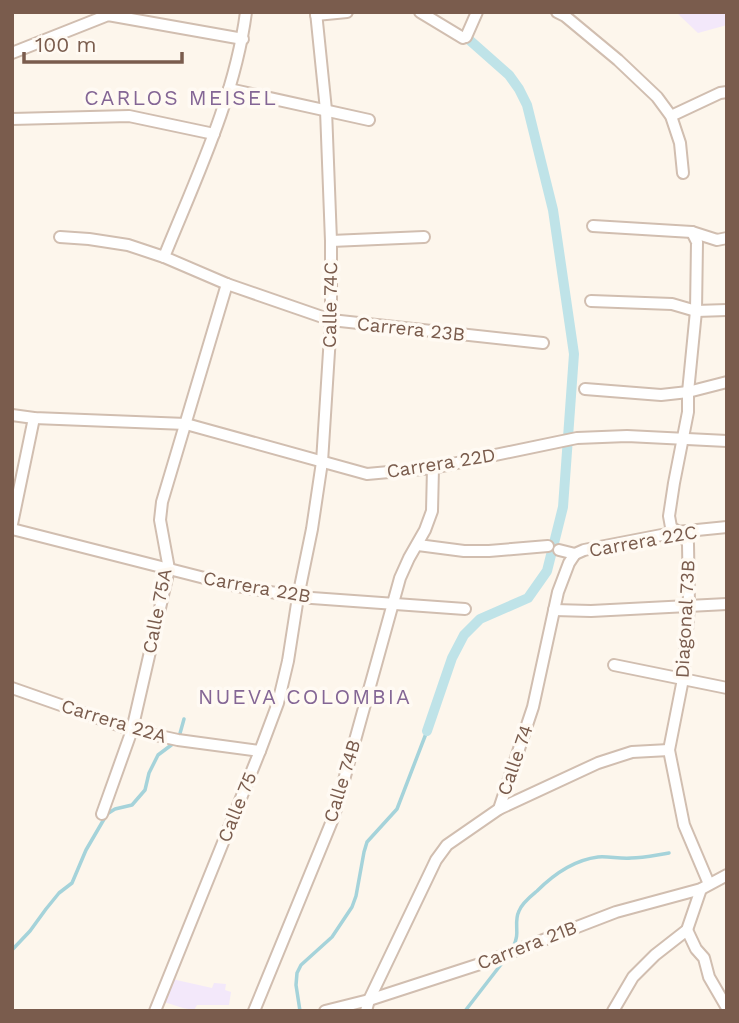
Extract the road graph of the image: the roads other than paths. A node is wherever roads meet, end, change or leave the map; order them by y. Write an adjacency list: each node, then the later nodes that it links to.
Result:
1 (246, 12): 8 (street)
2 (347, 12): 7 (street)
3 (420, 12): 4 (street)
4 (477, 12)
5 (558, 12): 13 (street)
6 (108, 14): 8 (street); 9 (street)
7 (316, 14): 12 (street, Calle 74C)
8 (243, 39): 10 (street)
9 (12, 53)
10 (229, 89): 12 (street); 16 (street)
11 (727, 92): 13 (street)
12 (326, 110): 15 (street); 23 (street, Calle 74C)
13 (671, 116): 17 (street)
14 (12, 119): 16 (street)
15 (369, 120)
16 (214, 134): 24 (street)
17 (683, 173)
18 (593, 226): 19 (street)
19 (692, 232): 22 (street); 28 (street, Diagonal 73B)
20 (60, 237): 24 (street, Carrera 23B)
21 (424, 237): 23 (street)
22 (727, 238)
23 (331, 241): 29 (street, Calle 74C)
24 (164, 257): 25 (street, Carrera 23B)
25 (227, 284): 29 (street, Carrera 23B); 36 (street, Calle 75A)
26 (591, 301): 28 (street)
27 (727, 310): 28 (street)
28 (696, 311): 33 (street, Diagonal 73B)
29 (331, 320): 30 (street, Carrera 23B); 39 (street, Calle 74C)
30 (543, 344)
31 (727, 382): 33 (street)
32 (585, 389): 33 (street)
33 (688, 392): 37 (street, Diagonal 73B)
34 (12, 415): 35 (street, Carrera 22D)
35 (34, 418): 36 (street, Carrera 22D); 41 (street)
36 (186, 424): 39 (street, Carrera 22D); 48 (street, Calle 75A)
37 (683, 439): 38 (street, Carrera 22D); 40 (street, Carrera 22D); 43 (street, Diagonal 73B)
38 (727, 440)
39 (322, 462): 40 (street, Carrera 22D); 49 (street, Calle 74C)
40 (433, 467): 44 (street, Calle 74B)
41 (12, 527): 48 (street, Carrera 22B)
42 (727, 527): 43 (street, Carrera 22C)
43 (677, 532): 47 (street, Carrera 22C); 52 (street, Diagonal 73B)
44 (418, 545): 45 (street); 51 (street, Calle 74B)
45 (548, 546)
46 (559, 550): 47 (street, Carrera 22C)
47 (575, 554): 54 (street, Calle 74)
48 (169, 569): 49 (street, Carrera 22B); 59 (street, Calle 75A)
49 (298, 597): 51 (street, Carrera 22B); 61 (street, Calle 75)
50 (727, 604): 52 (street)
51 (392, 605): 53 (street, Carrera 22B); 70 (street, Calle 74B)
52 (689, 606): 54 (street); 56 (street, Diagonal 73B)
53 (465, 610)
54 (554, 610): 62 (street, Calle 74)
55 (614, 665): 56 (street)
56 (683, 679): 58 (street); 60 (street, Diagonal 73B)
57 (12, 688): 59 (street, Carrera 22A)
58 (727, 688)
59 (132, 730): 61 (street, Carrera 22A); 63 (street, Calle 75A)
60 (669, 750): 62 (street); 65 (street, Diagonal 73B)
61 (260, 751): 69 (street, Calle 75)
62 (499, 809): 67 (street, Calle 74)
63 (102, 814)
64 (727, 875): 65 (street, Carrera 21B)
65 (705, 887): 66 (street); 67 (street, Carrera 21B)
66 (687, 930): 68 (street); 72 (street)
67 (368, 1006): 71 (street, Carrera 21B)
68 (727, 1008)
69 (155, 1011)
70 (254, 1011)
71 (325, 1011)
72 (613, 1011)

